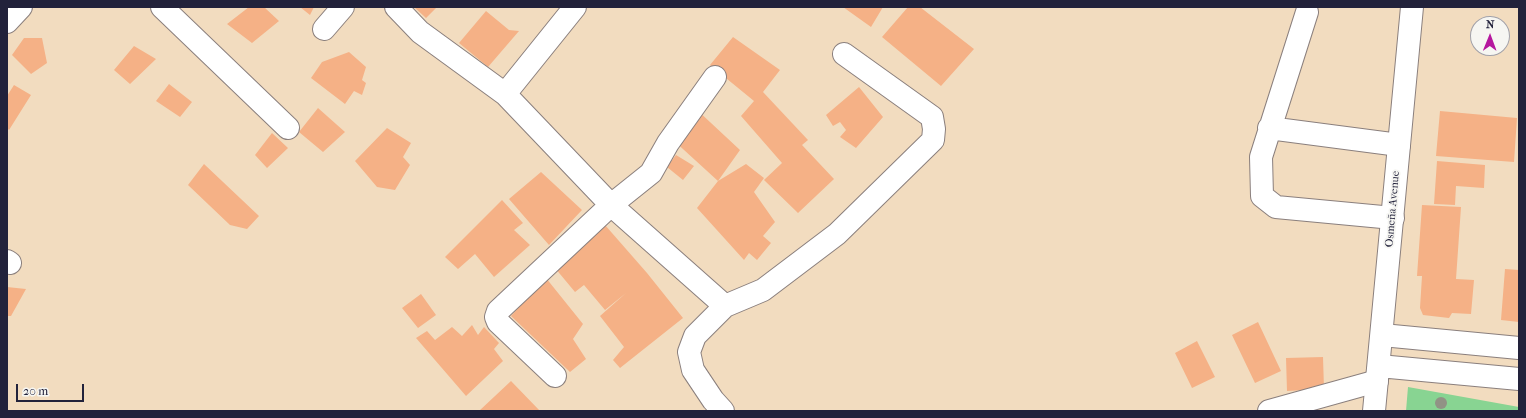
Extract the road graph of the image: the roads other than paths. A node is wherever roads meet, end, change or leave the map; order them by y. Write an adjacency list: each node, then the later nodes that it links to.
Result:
1 (21, 7): 8 (street)
2 (162, 7): 13 (street)
3 (343, 7): 9 (street)
4 (396, 7): 12 (street)
5 (575, 7): 12 (street)
6 (1412, 7): 15 (street, Osmeña Avenue)
7 (1307, 12): 14 (street)
8 (7, 22)
9 (324, 29)
10 (844, 54): 18 (street)
11 (715, 77): 16 (street)
12 (505, 94): 16 (street)
13 (288, 128)
14 (1269, 128): 15 (street); 17 (street)
15 (1399, 145): 17 (street, Osmeña Avenue)
16 (611, 205): 18 (street); 22 (street)
17 (1393, 218): 19 (street, Osmeña Avenue)
18 (725, 306): 24 (street)
19 (1382, 335): 20 (street); 21 (street, Osmeña Avenue)
20 (1519, 348)
21 (1378, 373): 23 (street); 25 (street); 26 (street, Osmeña Avenue)
22 (556, 376)
23 (1513, 379)
24 (723, 411)
25 (1269, 411)
26 (1374, 411)

